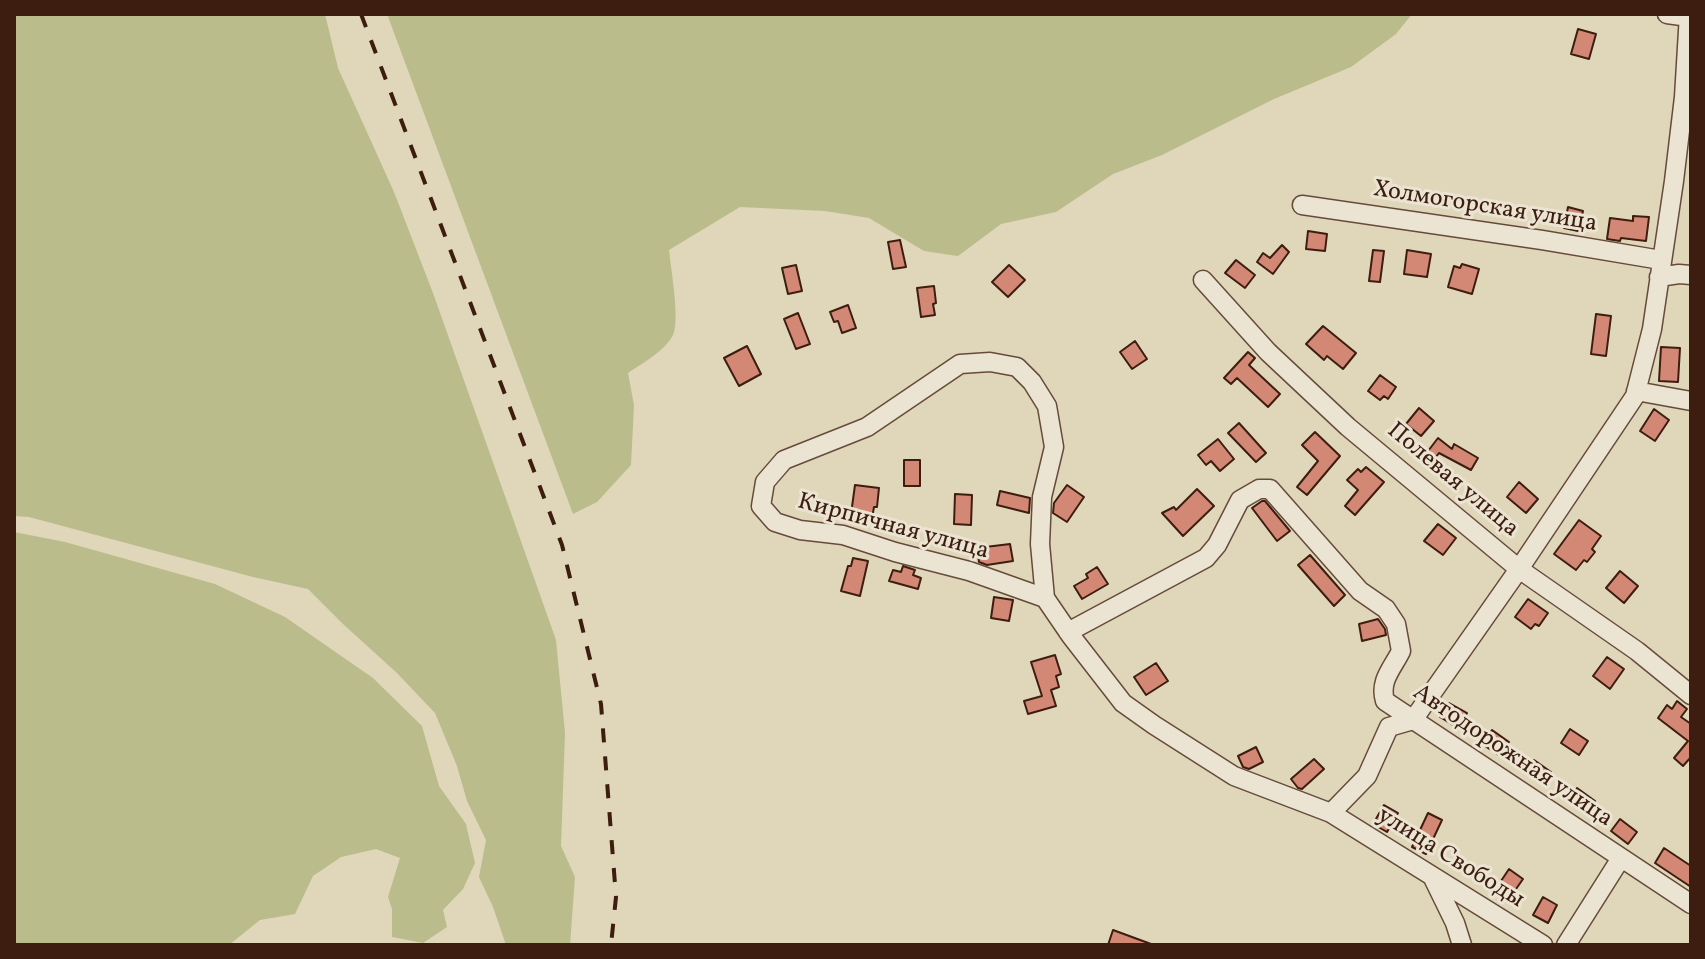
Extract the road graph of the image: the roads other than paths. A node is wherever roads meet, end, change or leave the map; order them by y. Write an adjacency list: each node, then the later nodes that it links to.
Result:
1 (1667, 14): 2 (street)
2 (1689, 15): 4 (street)
3 (1302, 205): 4 (street, Холмогорская улица)
4 (1660, 269): 5 (street, Холмогорская улица); 7 (street)
5 (1691, 275)
6 (1203, 280): 9 (street, Полевая улица)
7 (1636, 391): 8 (street); 9 (street)
8 (1689, 403)
9 (1519, 569): 12 (street, Полевая улица); 13 (street)
10 (1045, 598): 10 (street, Кирпичная улица); 11 (street, Кирпичная улица)
11 (1068, 632): 13 (street, Автодорожная улица); 14 (street, Кирпичная улица)
12 (1691, 695)
13 (1413, 720): 14 (street); 15 (street, Автодорожная улица)
14 (1331, 813): 16 (street, улица Свободы)
15 (1621, 858): 17 (street, Автодорожная улица); 20 (street)
16 (1432, 876): 18 (street); 19 (street, улица Свободы)
17 (1691, 904)
18 (1462, 945)
19 (1543, 945)
20 (1566, 945)

